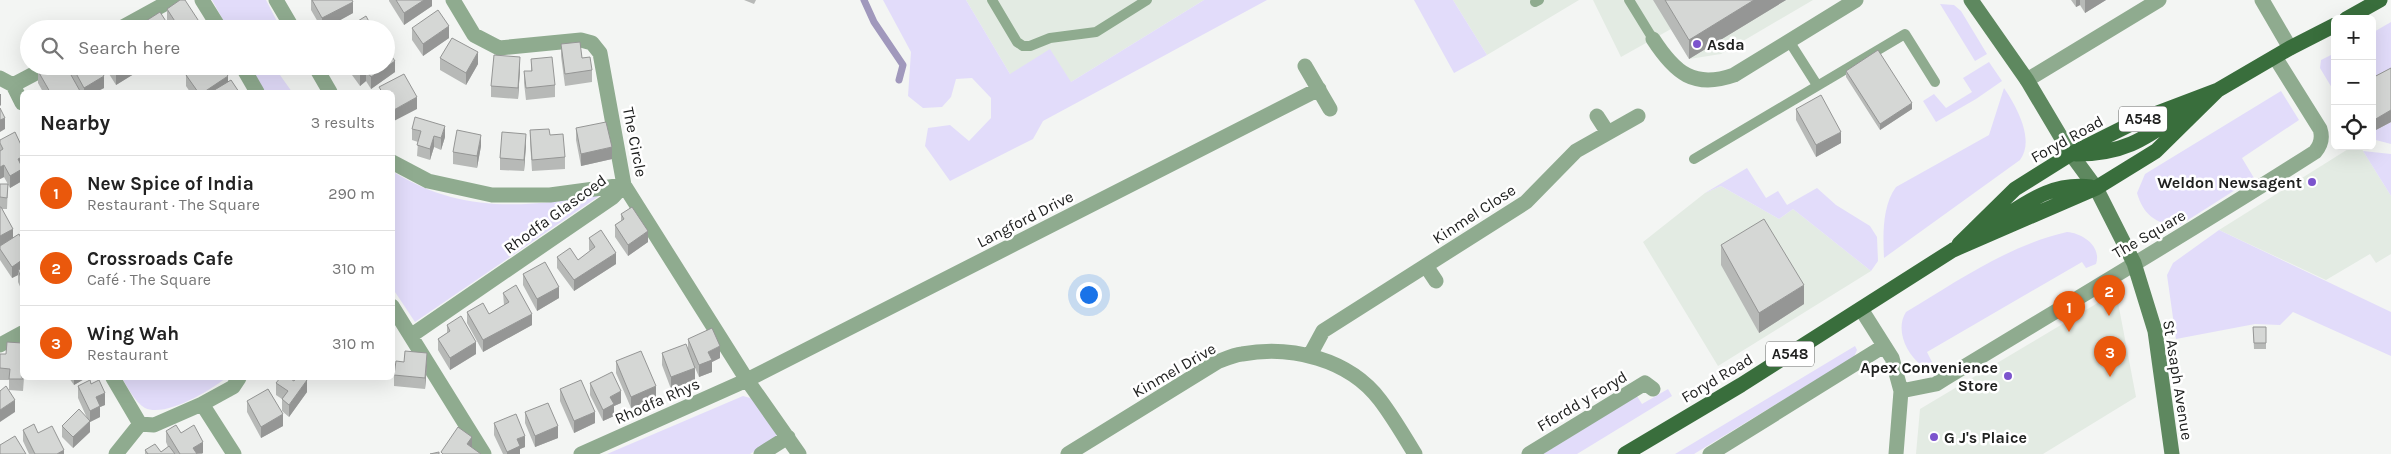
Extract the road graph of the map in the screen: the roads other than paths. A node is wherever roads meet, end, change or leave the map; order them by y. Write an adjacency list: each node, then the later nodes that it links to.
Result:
1 (172, 0): 14 (street)
2 (202, 0): 15 (street)
3 (276, 0): 16 (street)
4 (453, 0): 42 (street, The Circle)
5 (992, 0): 6 (lane)
6 (1147, 0)
7 (1629, 0): 18 (lane)
8 (1856, 0): 19 (street)
9 (1972, 0): 26 (street, St Asaph Avenue)
10 (2159, 0): 26 (street)
11 (2262, 0): 20 (street)
12 (2380, 0): 13 (main road)
13 (2353, 15)
14 (135, 20)
15 (214, 20)
16 (287, 20)
17 (2331, 27): 20 (main road, A548)
18 (1653, 39): 19 (street)
19 (1789, 41): 29 (lane)
20 (2290, 48): 21 (main road, A548)
21 (2275, 57): 33 (main road, A548); 45 (street, The Square)
22 (1305, 66): 30 (street)
23 (25, 75): 27 (street)
24 (247, 75): 31 (street)
25 (320, 75): 32 (street)
26 (2027, 80): 39 (street, St Asaph Avenue)
27 (6, 82): 34 (street)
28 (1935, 82): 29 (lane)
29 (1818, 85): 40 (lane)
30 (1319, 89): 35 (street); 57 (street, Langford Drive)
31 (256, 90)
32 (329, 90)
33 (2218, 90): 39 (main road); 43 (main road, A548)
34 (20, 100)
35 (1330, 109)
36 (1597, 116): 38 (street)
37 (1638, 116): 38 (street, Kinmel Close)
38 (1608, 132): 46 (street, Kinmel Close)
39 (2071, 154): 43 (street, St Asaph Avenue); 44 (main road, Foryd Road / A548)
40 (1694, 159)
41 (395, 164): 42 (street, Rhodfa Glascoed)
42 (624, 185): 51 (street, Rhodfa Glascoed); 57 (street, The Circle)
43 (2096, 188): 44 (main road); 45 (street, St Asaph Avenue)
44 (1953, 250): 48 (main road, Foryd Road / A548)
45 (2134, 262): 59 (street, The Square); 75 (street, St Asaph Avenue)
46 (1426, 266): 47 (street, Kinmel Close); 54 (street, Kinmel Close)
47 (1436, 282)
48 (1861, 309): 53 (street); 72 (main road, Foryd Road / A548)
49 (395, 310): 51 (street)
50 (20, 334): 52 (street)
51 (412, 335): 65 (street)
52 (0, 345)
53 (1884, 346): 59 (street); 73 (street)
54 (1310, 355): 69 (street, Kinmel Drive); 70 (street, Kinmel Drive)
55 (114, 380): 61 (street)
56 (238, 380): 60 (street)
57 (747, 380): 62 (street, The Circle); 66 (street, Rhodfa Rhys)
58 (1653, 389): 71 (street, Ffordd y Foryd)
59 (1901, 391): 74 (street)
60 (202, 404): 61 (street); 64 (street)
61 (140, 424): 63 (street)
62 (788, 437): 67 (street); 68 (street, The Circle)
63 (116, 454)
64 (234, 454)
65 (484, 454)
66 (582, 454)
67 (761, 454)
68 (799, 454)
69 (1068, 454)
70 (1415, 454)
71 (1529, 454)
72 (1626, 454)
73 (1710, 454)
74 (1896, 454)
75 (2172, 454)

